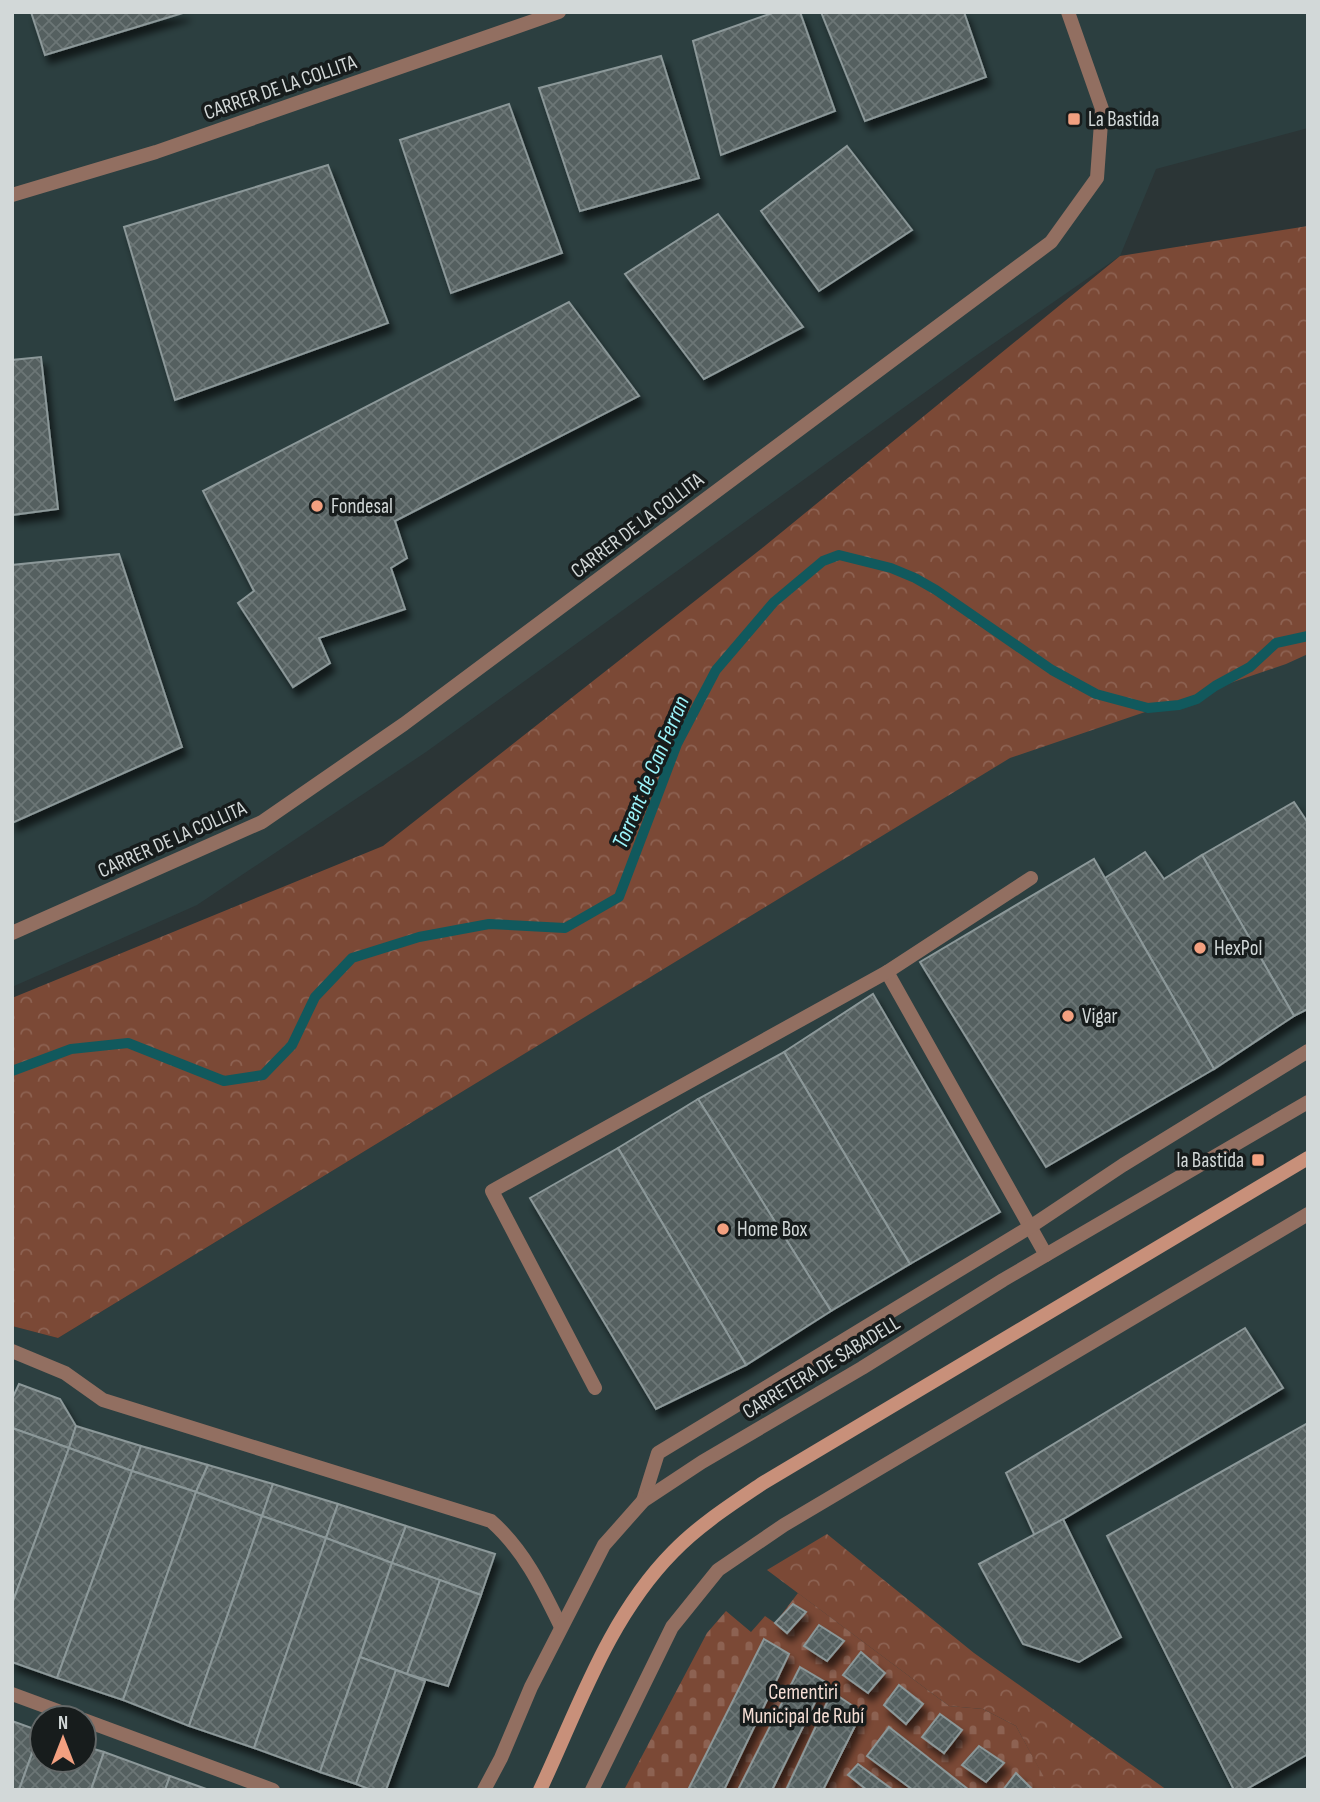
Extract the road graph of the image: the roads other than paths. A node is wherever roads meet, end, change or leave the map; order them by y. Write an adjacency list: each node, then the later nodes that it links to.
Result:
1 (559, 12): 3 (street, CARRER DE LA COLLITA)
2 (1068, 12): 5 (street, CARRER DE LA COLLITA)
3 (12, 195)
4 (1031, 878): 6 (street)
5 (12, 933)
6 (887, 972): 11 (street); 14 (street)
7 (1308, 1051): 11 (street)
8 (1308, 1102): 12 (street, CARRETERA DE SABADELL)
9 (1308, 1158): 22 (main road)
10 (1308, 1214): 23 (street)
11 (1030, 1227): 12 (street); 15 (street)
12 (1046, 1255): 15 (street, CARRETERA DE SABADELL)
13 (12, 1351): 16 (street)
14 (594, 1388)
15 (643, 1501): 16 (street, CARRETERA DE SABADELL)
16 (561, 1627): 21 (street, CARRETERA DE SABADELL)
17 (12, 1694): 18 (street)
18 (39, 1704)
19 (98, 1725): 20 (street)
20 (273, 1790)
21 (484, 1790)
22 (540, 1790)
23 (592, 1790)

